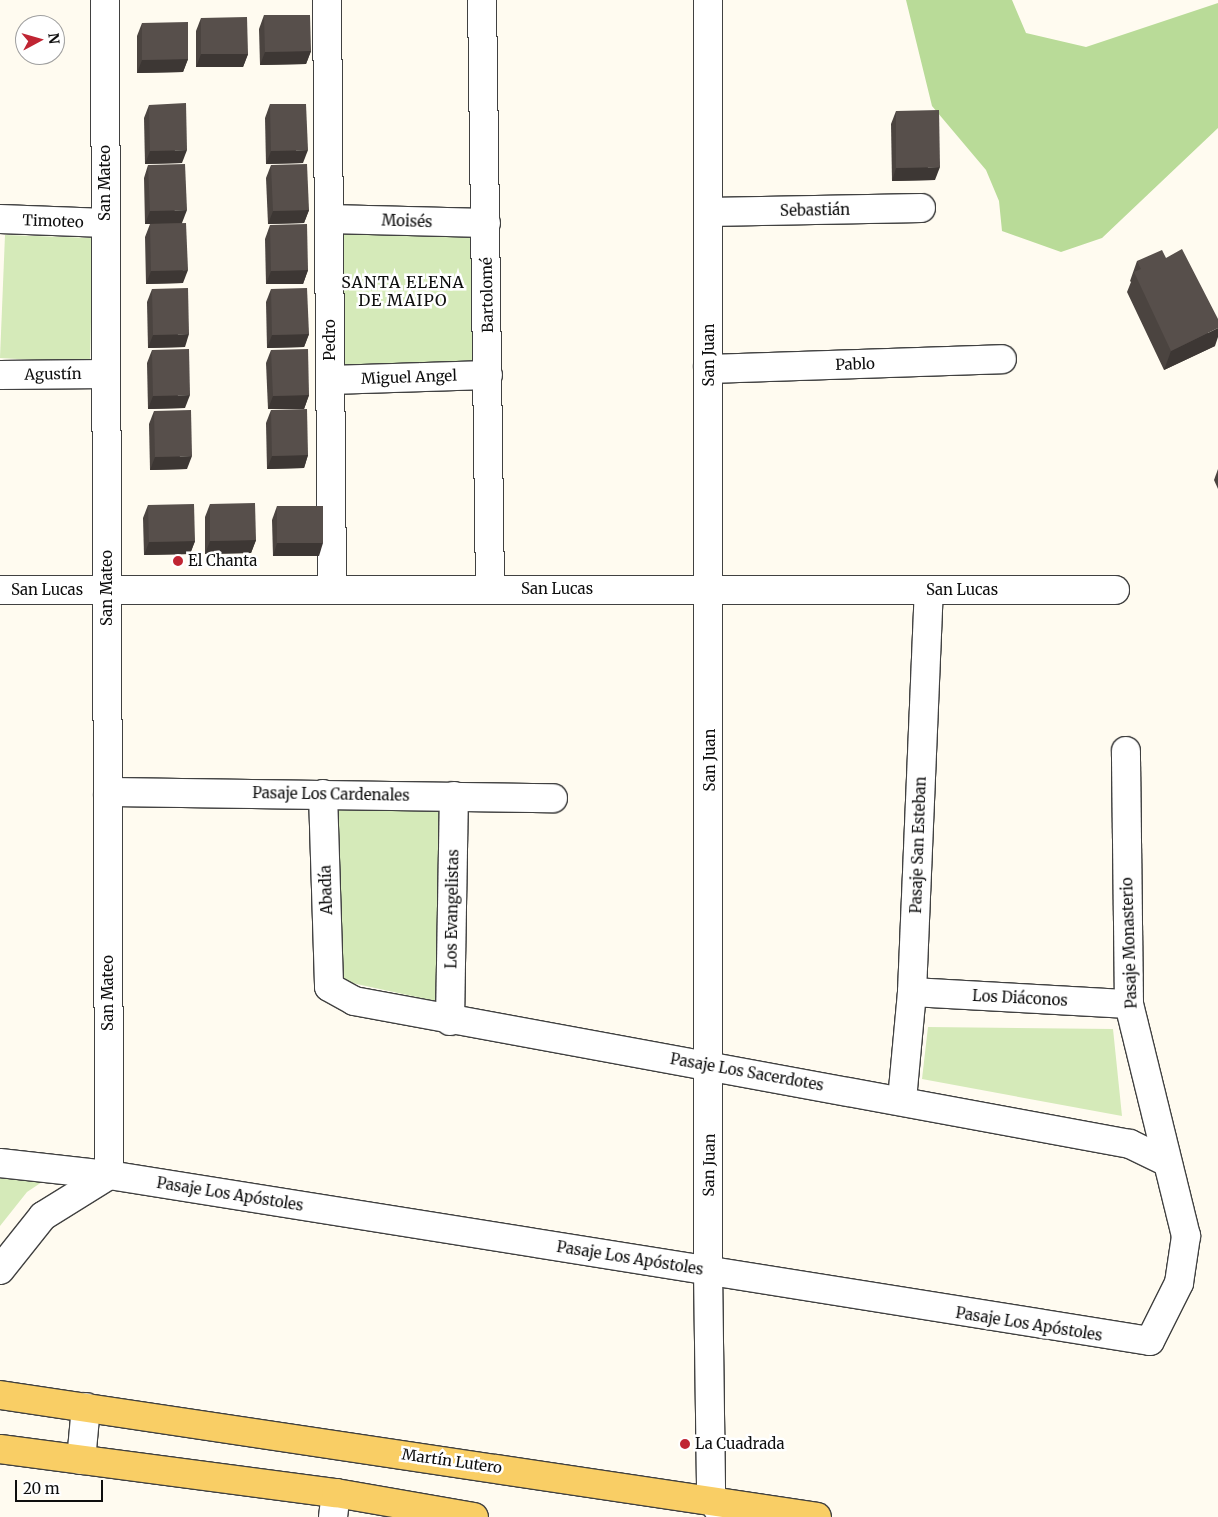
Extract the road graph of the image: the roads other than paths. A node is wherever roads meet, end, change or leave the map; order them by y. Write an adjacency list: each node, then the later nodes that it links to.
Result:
1 (105, 0): 9 (street, San Mateo)
2 (327, 0): 7 (street, Pedro)
3 (482, 0): 10 (street, Bartolomé)
4 (708, 0): 6 (street, San Juan)
5 (921, 208): 6 (street, Sebastián)
6 (709, 212): 12 (street, San Juan)
7 (329, 218): 10 (street, Moisés); 16 (street, Pedro)
8 (0, 220): 9 (street, Timoteo)
9 (106, 223): 13 (street, San Mateo)
10 (486, 223): 15 (street, Bartolomé)
11 (1002, 359): 12 (street, Pablo)
12 (708, 369): 21 (street, San Juan)
13 (106, 374): 14 (street, Agustín); 19 (street, San Mateo)
14 (0, 375)
15 (488, 375): 16 (street, Miguel Angel); 17 (street, Bartolomé)
16 (330, 380): 20 (street, Pedro)
17 (490, 589): 20 (street, San Lucas); 21 (street, San Lucas)
18 (0, 590): 19 (street, San Lucas)
19 (107, 590): 20 (street, San Lucas); 25 (street, San Mateo)
20 (332, 590)
21 (709, 590): 22 (street, San Lucas); 33 (street, San Juan)
22 (929, 590): 23 (street, San Lucas); 30 (street, Pasaje San Esteban)
23 (1115, 590)
24 (1126, 752): 31 (street, Pasaje Monasterio)
25 (108, 792): 26 (street, Pasaje Los Cardenales); 37 (street, San Mateo)
26 (323, 794): 27 (street, Pasaje Los Cardenales); 29 (street, Abadía)
27 (454, 796): 28 (street, Pasaje Los Cardenales); 32 (street, Los Evangelistas)
28 (554, 798)
29 (329, 987): 32 (street, Pasaje Los Sacerdotes)
30 (912, 992): 31 (street, Los Diáconos); 34 (street, Pasaje San Esteban)
31 (1129, 1004): 35 (street, Pasaje Monasterio)
32 (450, 1021): 33 (street, Pasaje Los Sacerdotes)
33 (710, 1066): 34 (street, Pasaje Los Sacerdotes); 39 (street, San Juan)
34 (902, 1100): 35 (street, Pasaje Los Sacerdotes)
35 (1164, 1161): 40 (street, Pasaje Monasterio)
36 (0, 1163): 37 (street, Pasaje Los Apóstoles)
37 (109, 1175): 38 (street); 39 (street, Pasaje Los Apóstoles)
38 (0, 1270)
39 (708, 1270): 40 (street, Pasaje Los Apóstoles); 46 (street, San Juan)
40 (1150, 1341)
41 (0, 1395): 42 (main road, Martín Lutero)
42 (86, 1408): 44 (street); 46 (main road, Martín Lutero)
43 (0, 1450): 44 (main road)
44 (81, 1460): 45 (main road)
45 (334, 1505): 47 (main road)
46 (717, 1508): 48 (main road, Martín Lutero)
47 (474, 1517)
48 (817, 1517)

